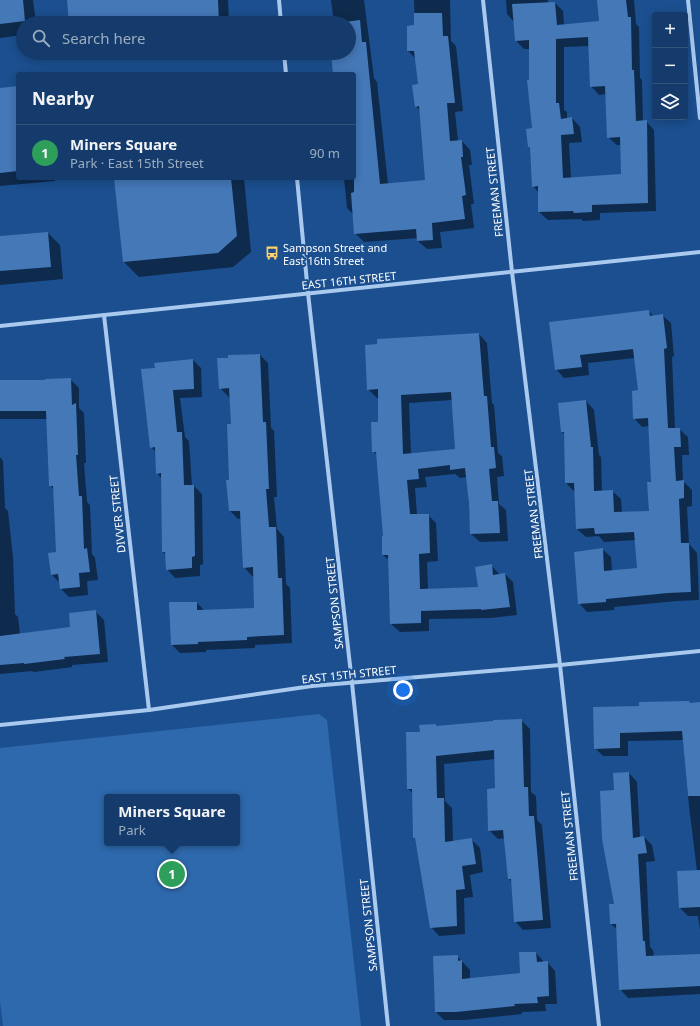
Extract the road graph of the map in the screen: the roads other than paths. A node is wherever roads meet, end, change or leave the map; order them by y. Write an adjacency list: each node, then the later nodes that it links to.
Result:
1 (279, 0): 4 (street)
2 (483, 0): 10 (street, FREEMAN STREET)
3 (688, 0): 7 (street)
4 (280, 16)
5 (285, 60): 6 (street)
6 (286, 72)
7 (700, 118)
8 (297, 180): 11 (street, SAMPSON STREET)
9 (700, 252): 10 (street, EAST 16TH STREET)
10 (512, 272): 11 (street, EAST 16TH STREET); 15 (street, FREEMAN STREET)
11 (308, 294): 12 (street, EAST 16TH STREET); 16 (street, SAMPSON STREET)
12 (104, 315): 13 (street, EAST 16TH STREET); 17 (street, DIVVER STREET)
13 (0, 326)
14 (700, 651): 15 (street, EAST 15TH STREET)
15 (560, 665): 16 (street, EAST 15TH STREET); 20 (street, FREEMAN STREET)
16 (352, 683): 17 (street, EAST 15TH STREET); 19 (street, SAMPSON STREET)
17 (149, 710): 18 (street, EAST 15TH STREET)
18 (0, 725)
19 (388, 1026)
20 (599, 1026)

